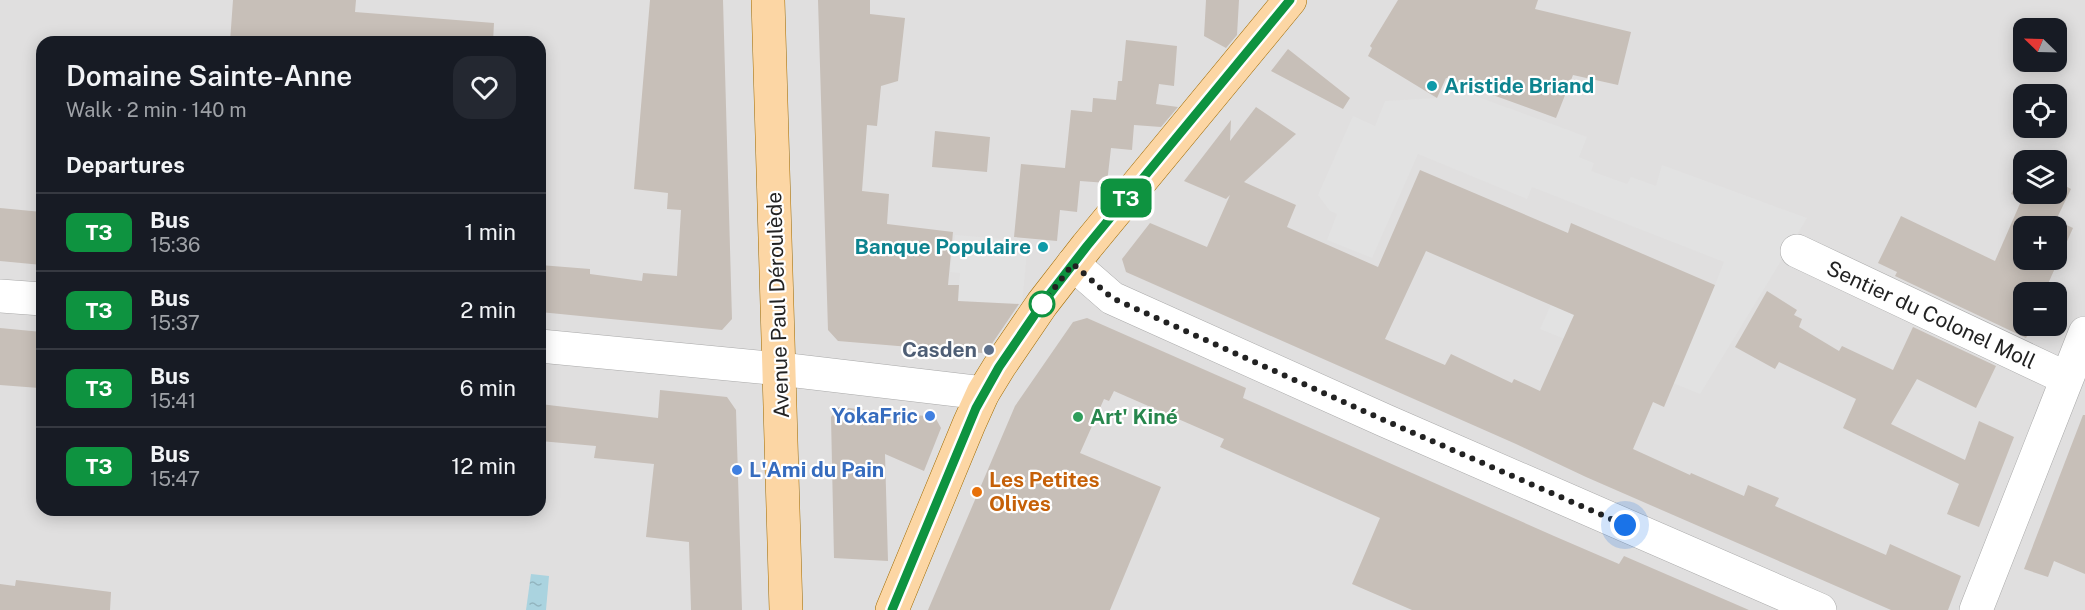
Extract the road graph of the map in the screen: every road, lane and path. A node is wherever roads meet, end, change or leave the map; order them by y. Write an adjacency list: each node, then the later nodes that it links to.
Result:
1 (768, 0): 9 (main road, Avenue Paul Déroulède)
2 (1290, 0): 4 (main road)
3 (1797, 251): 10 (street, Sentier du Colonel Moll)
4 (1073, 264): 11 (main road); 14 (street)
5 (0, 296): 6 (street)
6 (36, 299)
7 (2085, 333): 10 (street)
8 (546, 347): 9 (street)
9 (780, 369): 11 (street); 12 (main road, Avenue Paul Déroulède)
10 (2066, 378): 15 (street)
11 (983, 393): 13 (main road)
12 (786, 610)
13 (892, 610)
14 (1820, 610)
15 (1976, 610)

